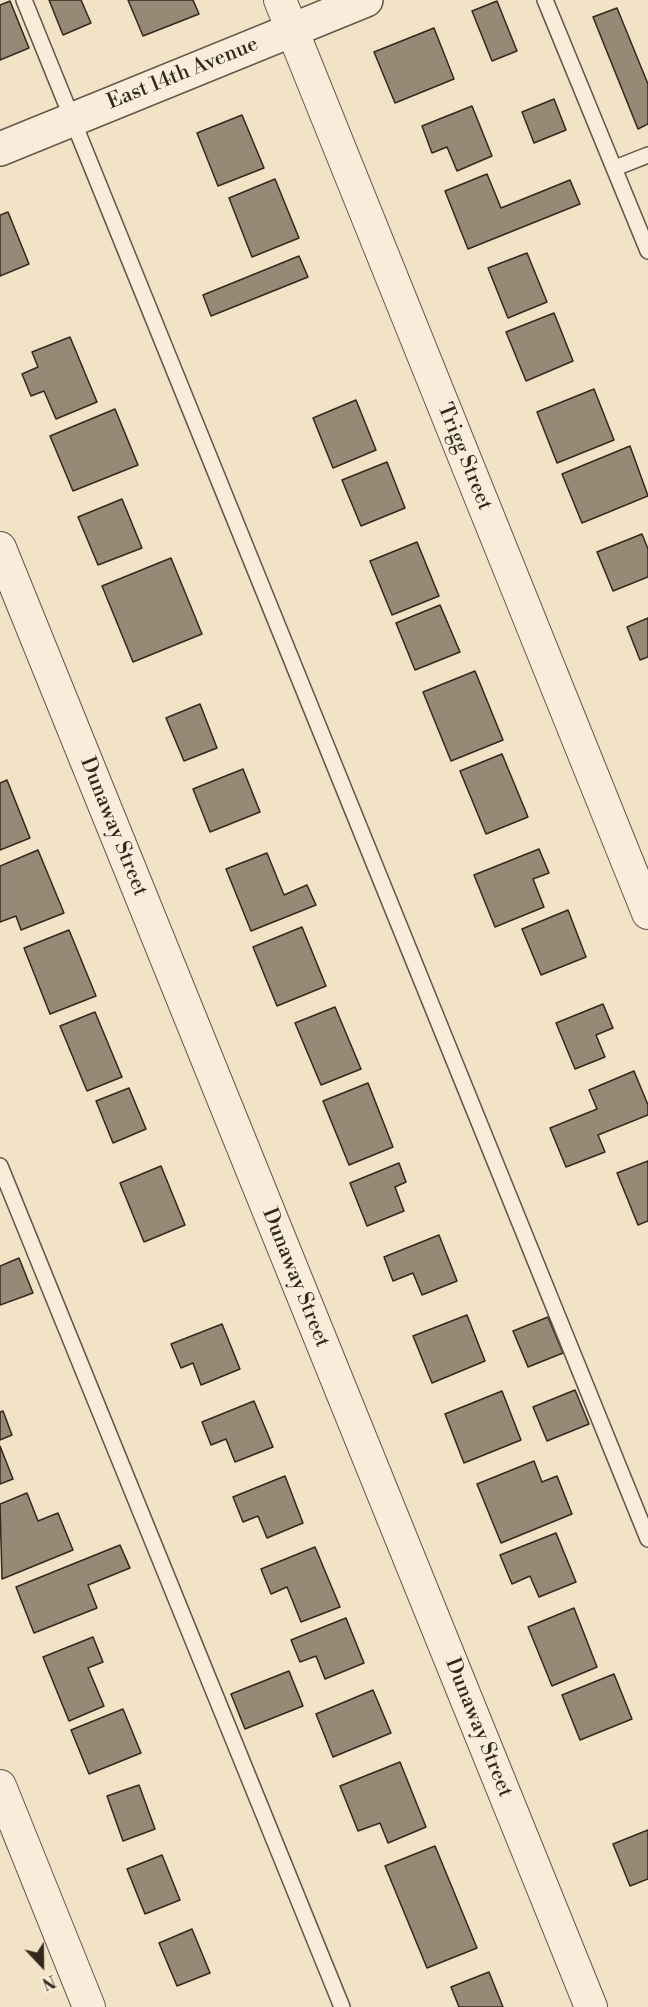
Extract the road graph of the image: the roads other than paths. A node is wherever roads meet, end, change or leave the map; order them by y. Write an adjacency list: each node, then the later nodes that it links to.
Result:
1 (24, 0): 6 (lane)
2 (280, 0): 5 (street, Trigg Street)
3 (366, 0): 5 (street, East 14th Avenue)
4 (545, 0): 9 (lane)
5 (292, 30): 6 (street, East 14th Avenue); 12 (street, Trigg Street)
6 (73, 119): 7 (street, East 14th Avenue); 14 (lane)
7 (0, 149)
8 (648, 155): 9 (lane)
9 (615, 168): 10 (lane)
10 (648, 251)
11 (0, 548): 18 (street, Dunaway Street)
12 (648, 913)
13 (0, 1166): 17 (lane)
14 (648, 1539)
15 (0, 1786): 16 (street)
16 (89, 2007)
17 (342, 2007)
18 (591, 2007)

